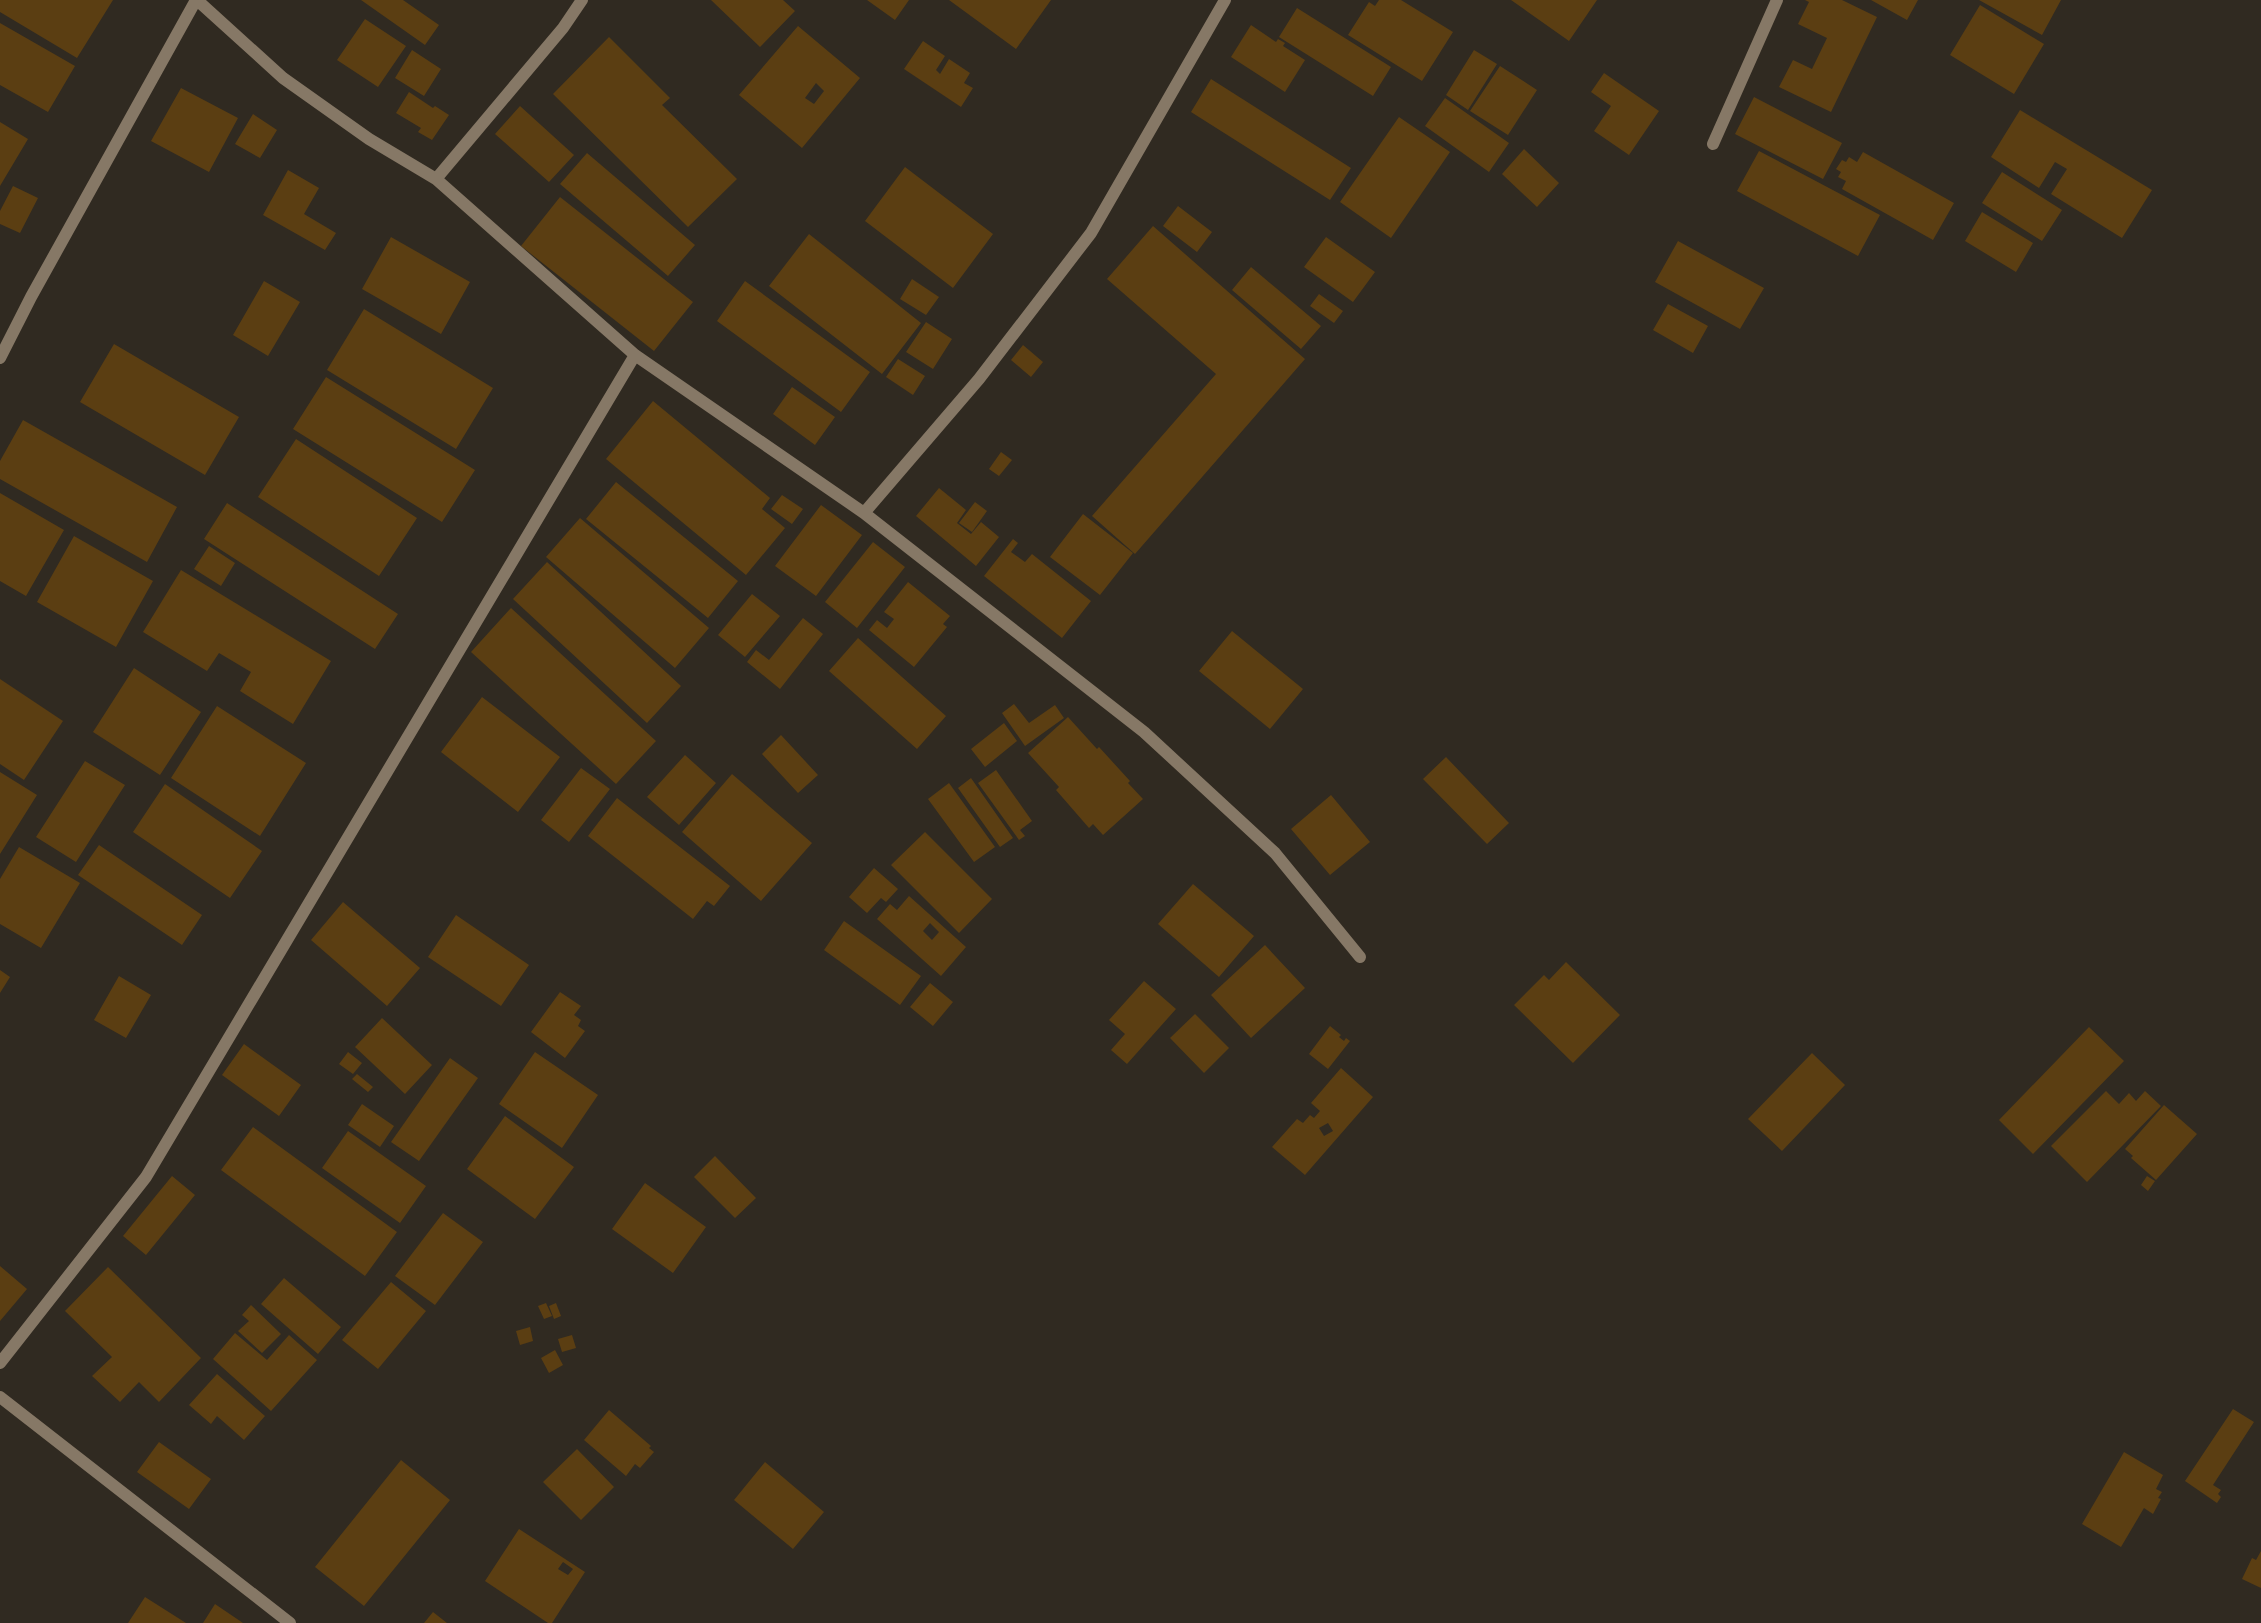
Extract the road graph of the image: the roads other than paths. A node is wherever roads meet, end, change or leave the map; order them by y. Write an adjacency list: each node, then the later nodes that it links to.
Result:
1 (196, 0): 6 (street); 8 (street)
2 (582, 0): 6 (street)
3 (1225, 0): 9 (street)
4 (1777, 0): 5 (street)
5 (1713, 144)
6 (436, 179): 7 (street)
7 (635, 355): 9 (street); 11 (street)
8 (0, 358)
9 (864, 513): 10 (street)
10 (1360, 957)
11 (0, 1363)
12 (0, 1397): 13 (street)
13 (290, 1623)

